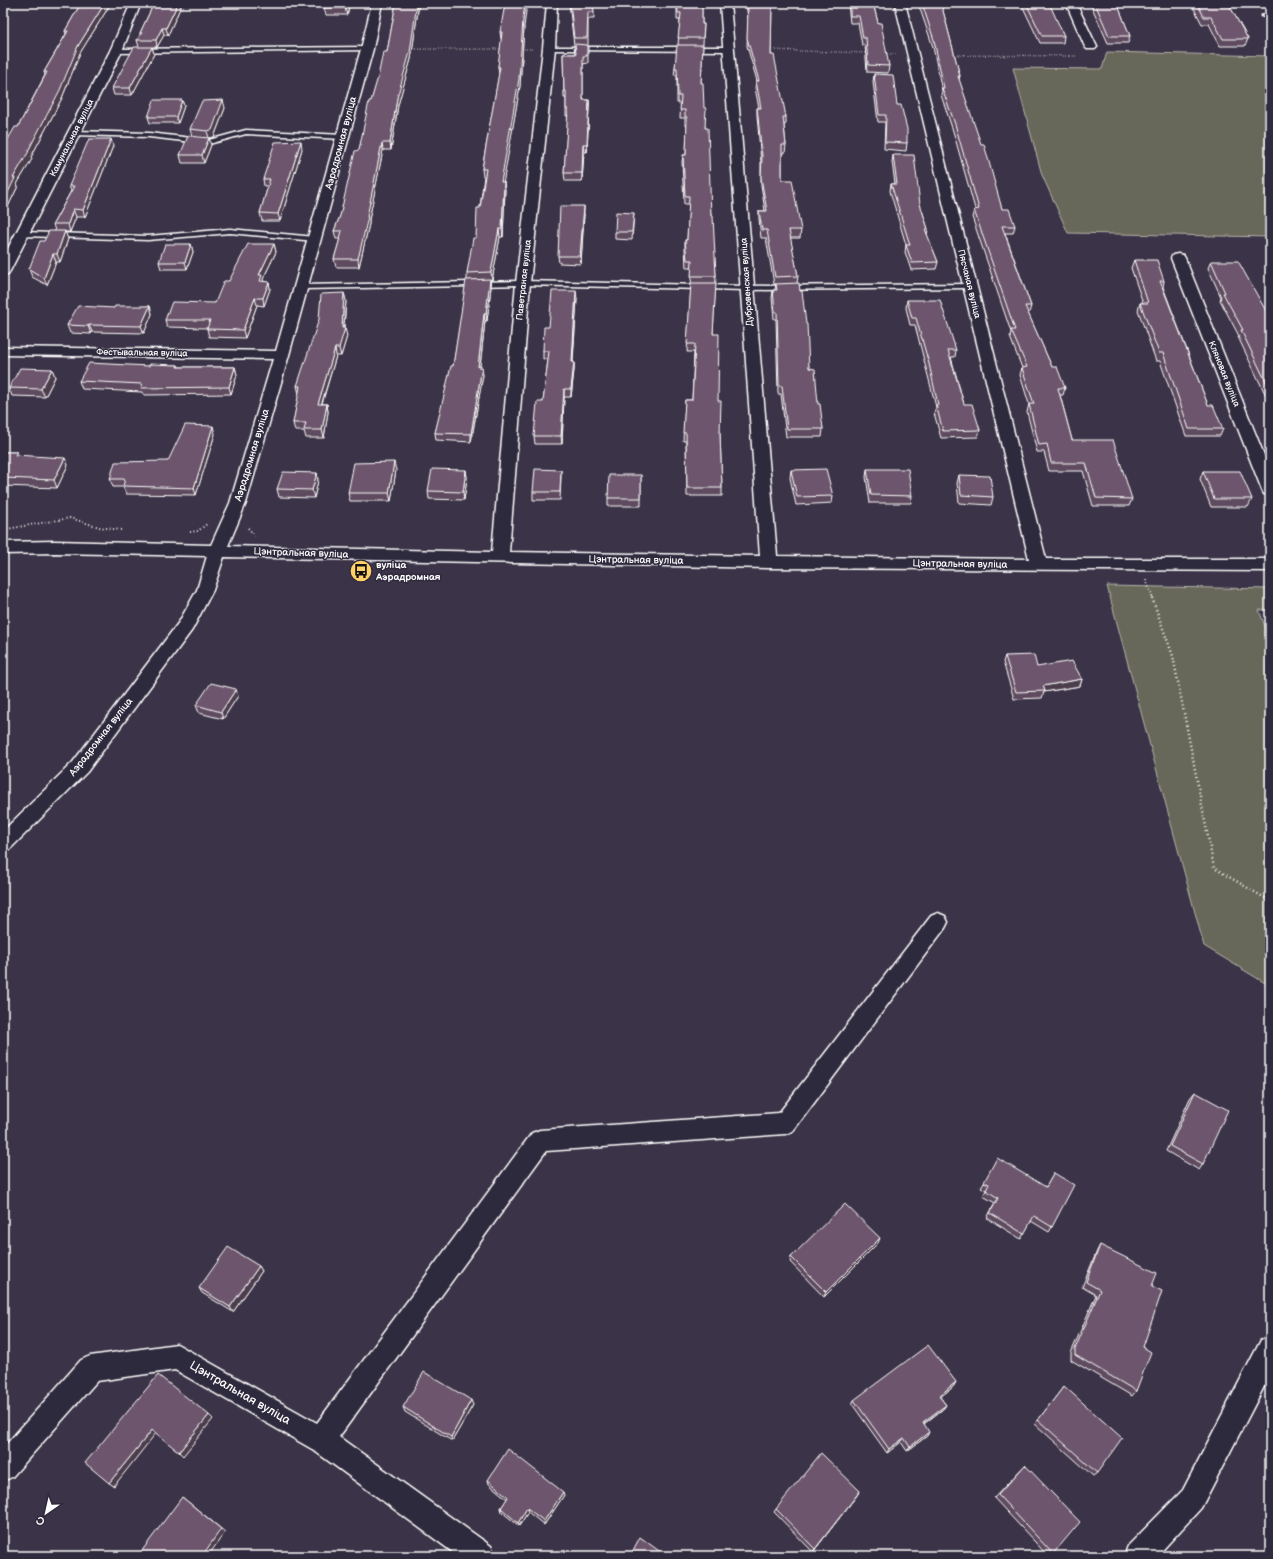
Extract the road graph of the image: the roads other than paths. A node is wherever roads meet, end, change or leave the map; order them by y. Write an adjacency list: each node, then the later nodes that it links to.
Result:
1 (136, 3): 13 (street, Камунальная вуліца)
2 (377, 3): 11 (street, Аэрадромная вуліца)
3 (552, 3): 10 (street, Паветраная вуліца)
4 (725, 3): 12 (street, Дубровенская вуліца)
5 (900, 3): 21 (street, Пясчаная вуліца)
6 (1071, 3): 9 (street)
7 (1264, 16): 8 (lane)
8 (1270, 16)
9 (1091, 47)
10 (549, 48): 12 (lane); 20 (street, Паветраная вуліца)
11 (367, 49): 13 (lane); 15 (street, Аэрадромная вуліца)
12 (729, 49): 23 (street, Дубровенская вуліца)
13 (116, 51): 14 (street, Камунальная вуліца)
14 (74, 133): 15 (lane); 16 (street, Камунальная вуліца)
15 (343, 137): 17 (street, Аэрадромная вуліца)
16 (22, 234): 17 (lane); 19 (street, Камунальная вуліца)
17 (315, 239): 22 (street, Аэрадромная вуліца)
18 (1178, 258): 26 (street, Кляновая вуліца)
19 (3, 271)
20 (523, 283): 22 (lane); 23 (lane); 29 (street, Паветраная вуліца)
21 (970, 286): 23 (lane); 32 (street, Пясчаная вуліца)
22 (302, 287): 25 (street, Аэрадромная вуліца)
23 (748, 288): 30 (street, Дубровенская вуліца)
24 (3, 351): 25 (street, Фестывальная вуліца)
25 (282, 355): 28 (street, Аэрадромная вуліца)
26 (1270, 490)
27 (3, 548): 28 (street, Цэнтральная вуліца)
28 (217, 551): 29 (street, Цэнтральная вуліца); 33 (street, Аэрадромная вуліца)
29 (500, 558): 30 (street, Цэнтральная вуліца)
30 (769, 562): 32 (street, Цэнтральная вуліца)
31 (1270, 564): 32 (street, Цэнтральная вуліца)
32 (1039, 565)
33 (3, 843)
34 (938, 922): 36 (street)
35 (1270, 1349): 39 (street)
36 (321, 1440): 37 (street, Цэнтральная вуліца); 38 (street, Цэнтральная вуліца)
37 (3, 1468)
38 (481, 1556)
39 (1138, 1556)

